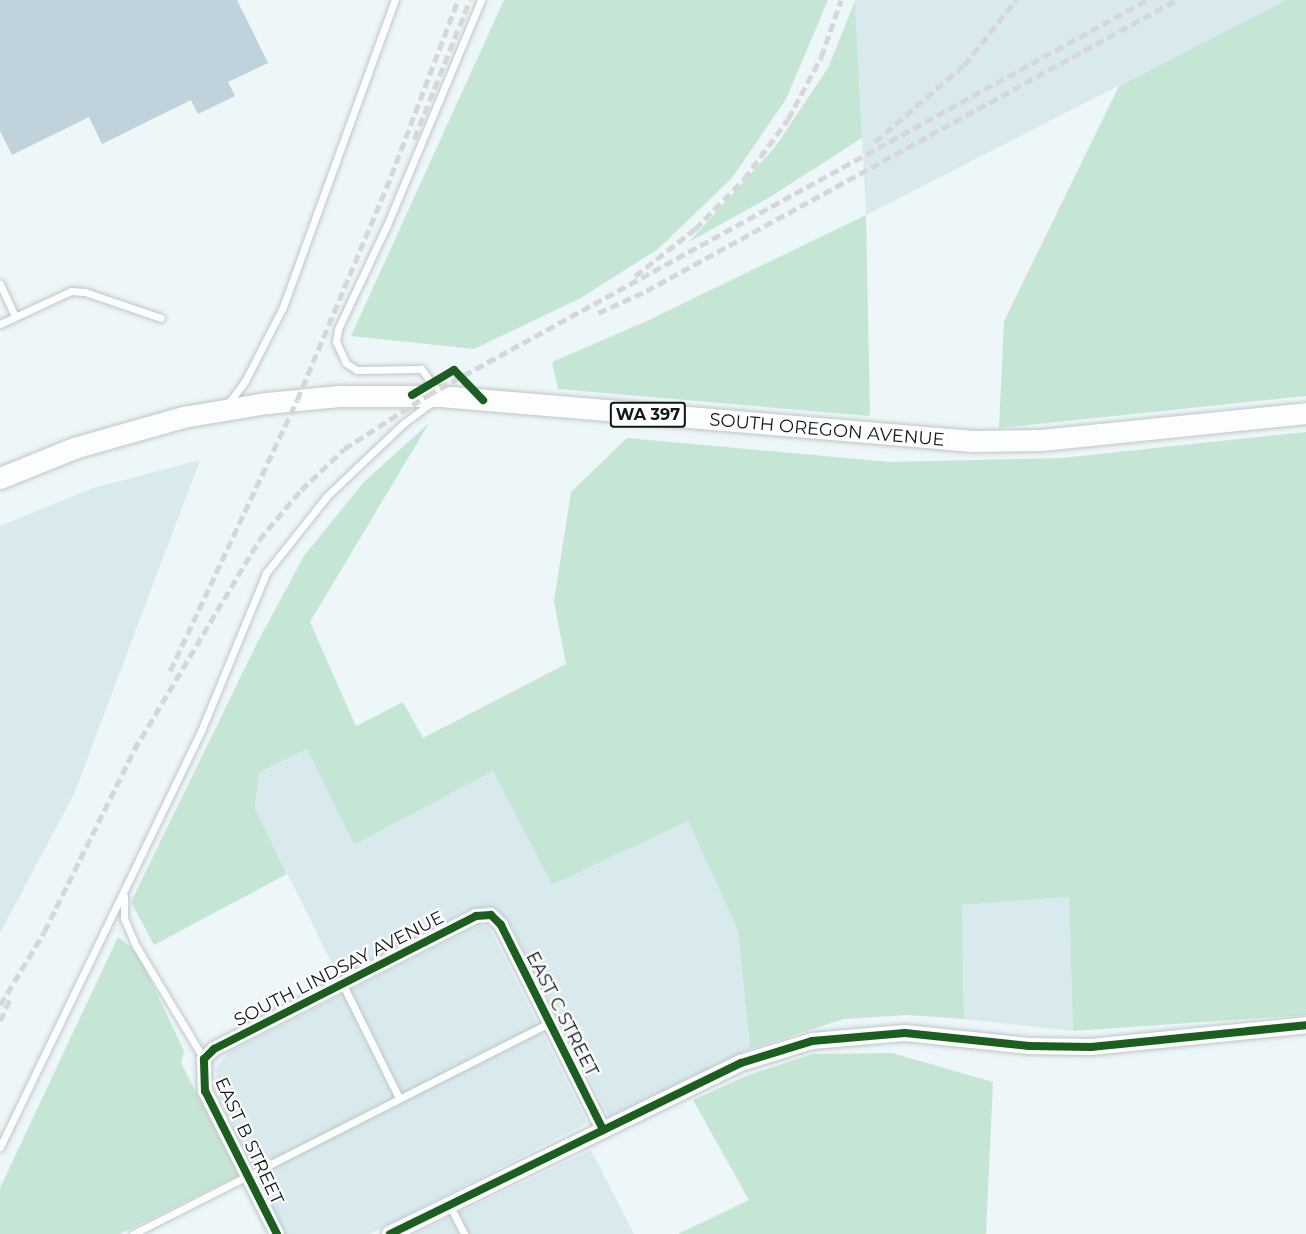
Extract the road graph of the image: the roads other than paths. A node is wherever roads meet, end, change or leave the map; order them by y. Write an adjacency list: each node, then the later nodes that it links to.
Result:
1 (395, 0): 8 (lane)
2 (481, 0): 7 (lane)
3 (0, 284): 4 (lane)
4 (15, 316): 5 (lane); 6 (lane)
5 (161, 318)
6 (0, 324)
7 (440, 396): 8 (main road, SOUTH OREGON AVENUE / WA 397); 9 (main road, SOUTH OREGON AVENUE / WA 397); 11 (lane)
8 (224, 410): 10 (main road, SOUTH OREGON AVENUE / WA 397)
9 (1306, 413)
10 (0, 478)
11 (124, 894): 16 (lane); 19 (lane)
12 (491, 915): 13 (street, SOUTH LINDSAY AVENUE); 14 (street, EAST C STREET)
13 (342, 982): 16 (street, SOUTH LINDSAY AVENUE); 17 (lane)
14 (550, 1022): 17 (lane); 18 (street, EAST C STREET)
15 (1306, 1025): 18 (street)
16 (204, 1059): 20 (street, EAST B STREET)
17 (399, 1098): 20 (lane)
18 (603, 1130): 21 (street)
19 (0, 1147)
20 (249, 1177): 22 (lane); 23 (street, EAST B STREET)
21 (449, 1204): 24 (street); 25 (lane)
22 (133, 1234)
23 (277, 1234)
24 (390, 1234)
25 (464, 1234)

